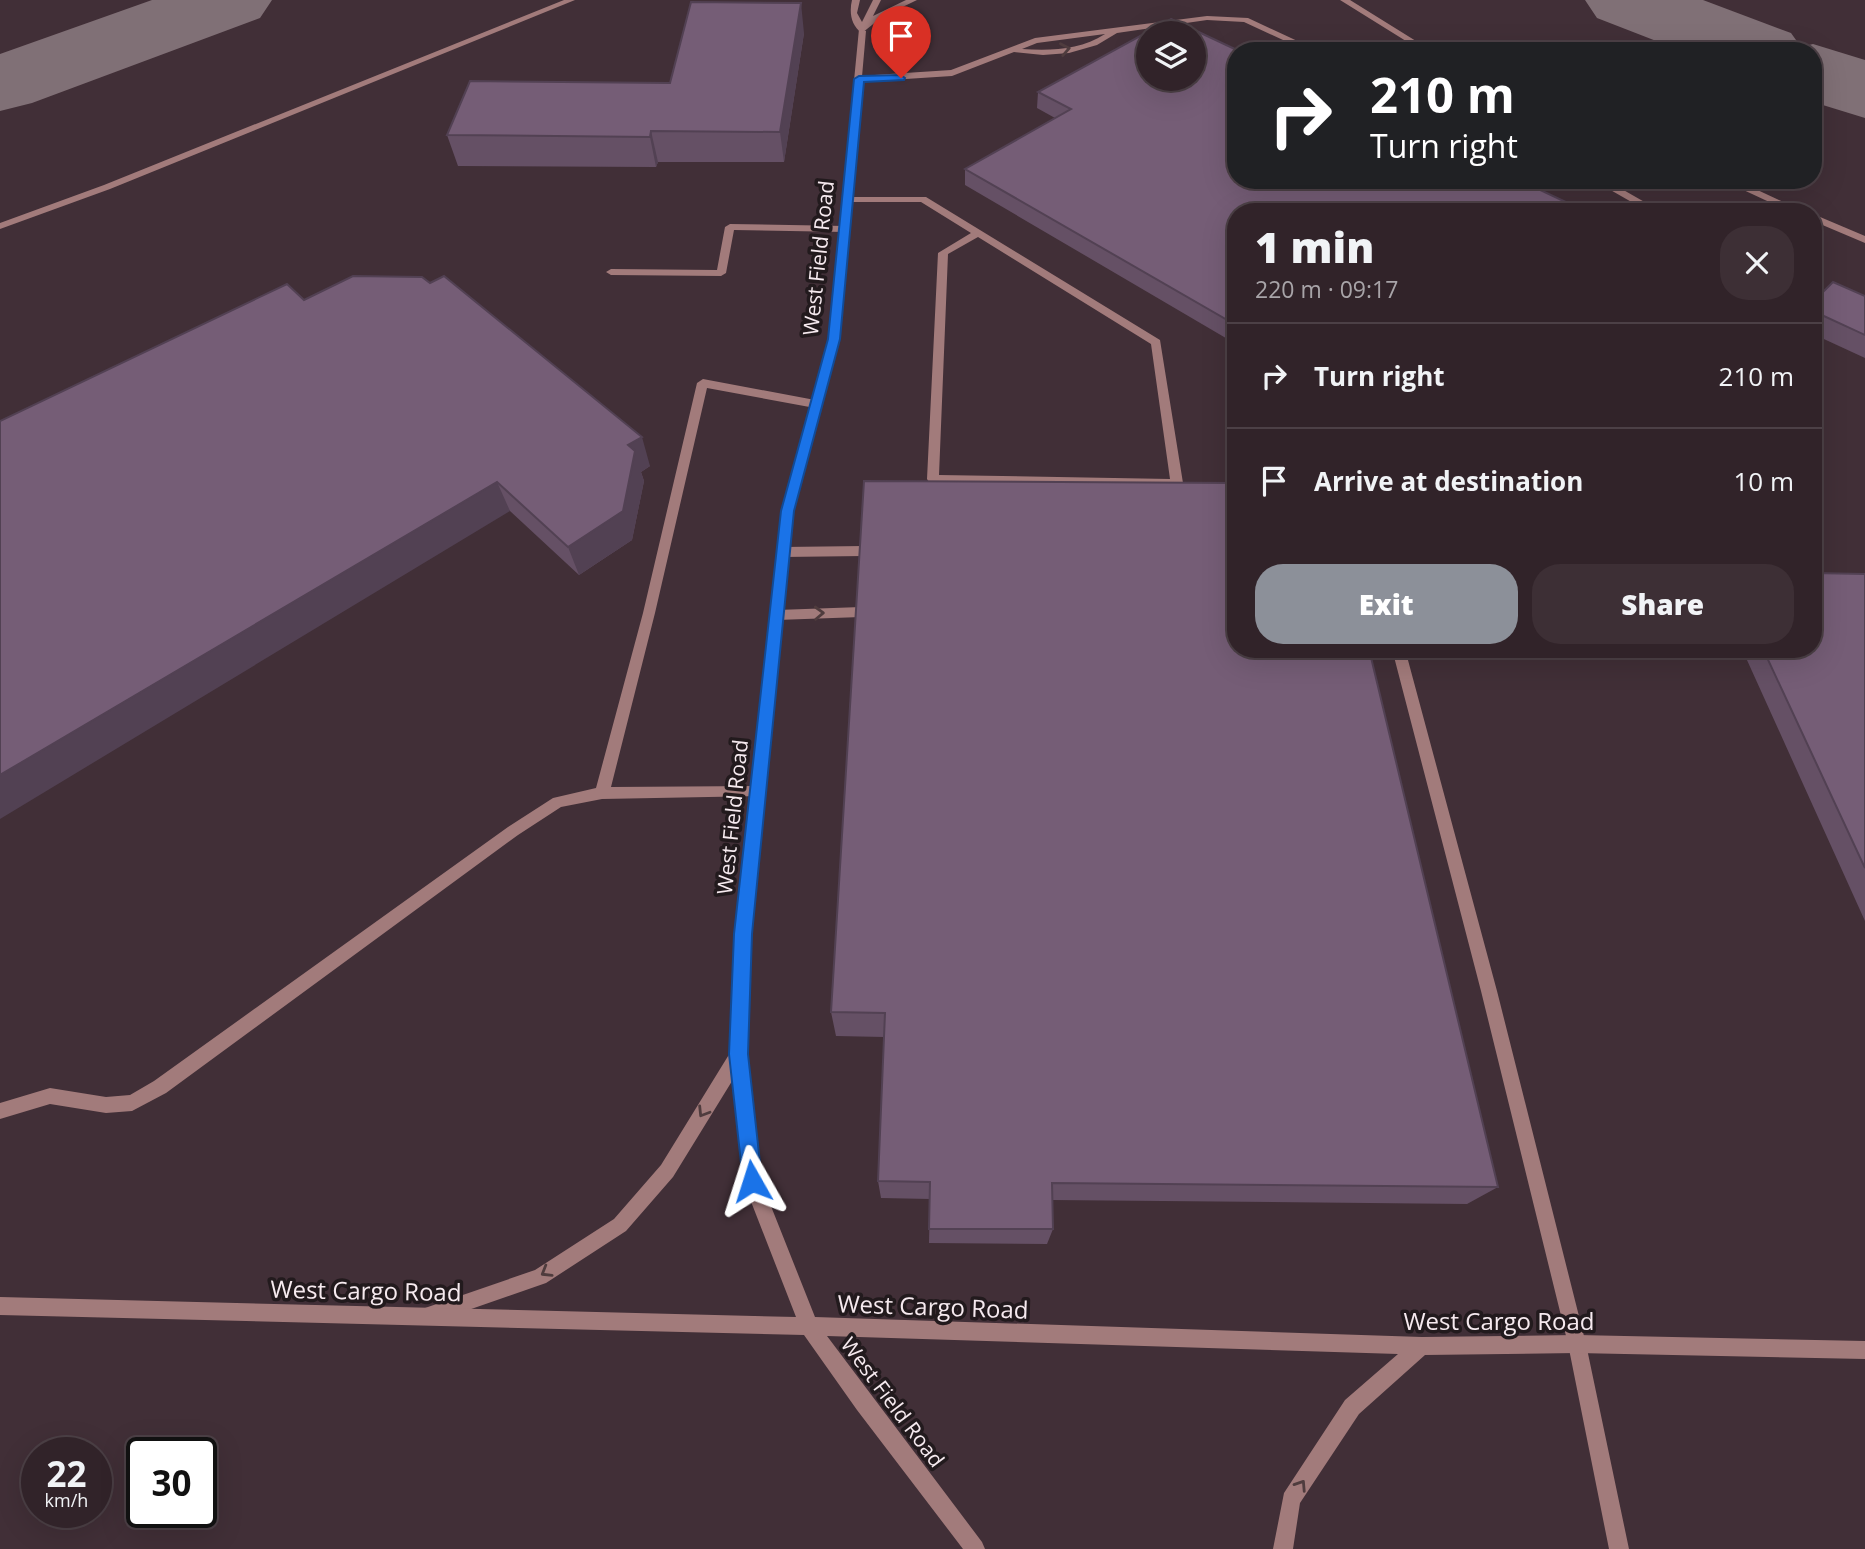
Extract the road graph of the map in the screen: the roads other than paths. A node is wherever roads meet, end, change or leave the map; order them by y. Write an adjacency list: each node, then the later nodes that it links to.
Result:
1 (571, 0): 16 (street)
2 (856, 0): 6 (street)
3 (877, 0): 6 (street)
4 (913, 0): 6 (street)
5 (1344, 0): 8 (street)
6 (862, 31): 9 (street, West Field Road)
7 (1295, 42): 9 (street)
8 (1413, 42)
9 (859, 79): 12 (street, West Field Road)
10 (1615, 189): 13 (street)
11 (1748, 189): 14 (street)
12 (847, 200): 17 (street, West Field Road); 18 (street)
13 (1640, 203)
14 (1779, 203)
15 (1822, 221): 19 (street)
16 (0, 226)
17 (845, 229): 20 (street); 21 (street, West Field Road)
18 (978, 233): 18 (street)
19 (1865, 240)
20 (611, 272)
21 (815, 404): 23 (street, West Field Road); 28 (street)
22 (864, 551): 23 (street)
23 (783, 552): 25 (street, West Field Road)
24 (861, 612): 25 (street, one-way to 24)
25 (777, 615): 27 (street, West Field Road)
26 (1400, 658): 34 (street)
27 (757, 792): 28 (street); 29 (street, West Field Road)
28 (602, 793): 30 (street)
29 (739, 1054): 32 (street, one-way to 32); 33 (street, West Field Road)
30 (0, 1111)
31 (0, 1306): 32 (street, West Cargo Road)
32 (424, 1317): 33 (street, West Cargo Road)
33 (809, 1326): 35 (street, West Cargo Road); 37 (street, West Field Road)
34 (1577, 1344): 35 (street, West Cargo Road); 36 (street, West Cargo Road); 39 (street)
35 (1422, 1346): 38 (street, one-way to 35)
36 (1865, 1350)
37 (975, 1549)
38 (1283, 1549)
39 (1619, 1549)

